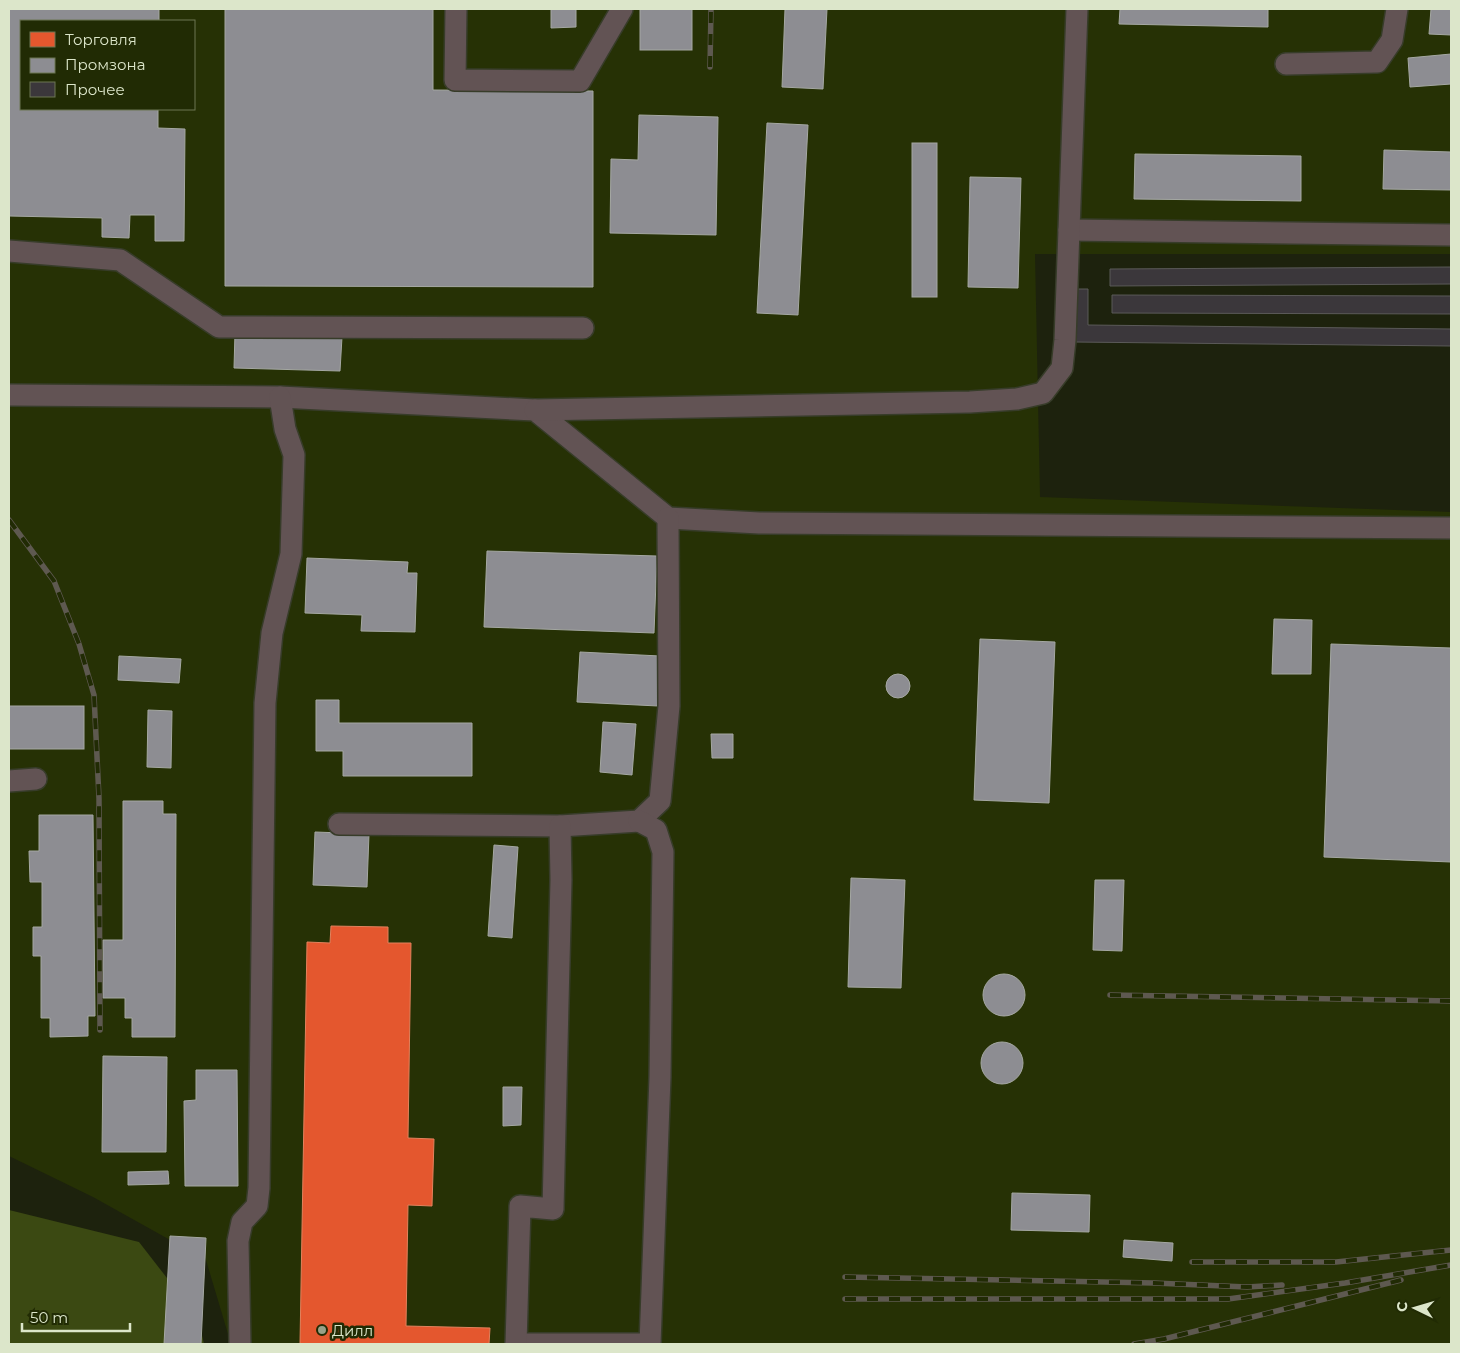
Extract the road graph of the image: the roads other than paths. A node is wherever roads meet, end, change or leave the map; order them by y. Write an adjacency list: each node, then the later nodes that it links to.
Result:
1 (456, 9): 2 (street)
2 (622, 9)
3 (1077, 9): 6 (street)
4 (1397, 9): 5 (street)
5 (1286, 64)
6 (1069, 230): 7 (street); 12 (street)
7 (1451, 235)
8 (9, 251): 9 (street)
9 (583, 328)
10 (9, 395): 11 (street)
11 (280, 397): 12 (street); 20 (street)
12 (535, 410): 13 (street)
13 (668, 518): 14 (street); 17 (street)
14 (1451, 528)
15 (36, 779): 16 (street)
16 (9, 781)
17 (639, 822): 19 (street); 22 (street)
18 (339, 824): 19 (street)
19 (560, 826): 21 (street)
20 (240, 1344)
21 (516, 1344): 22 (street)
22 (650, 1344)

